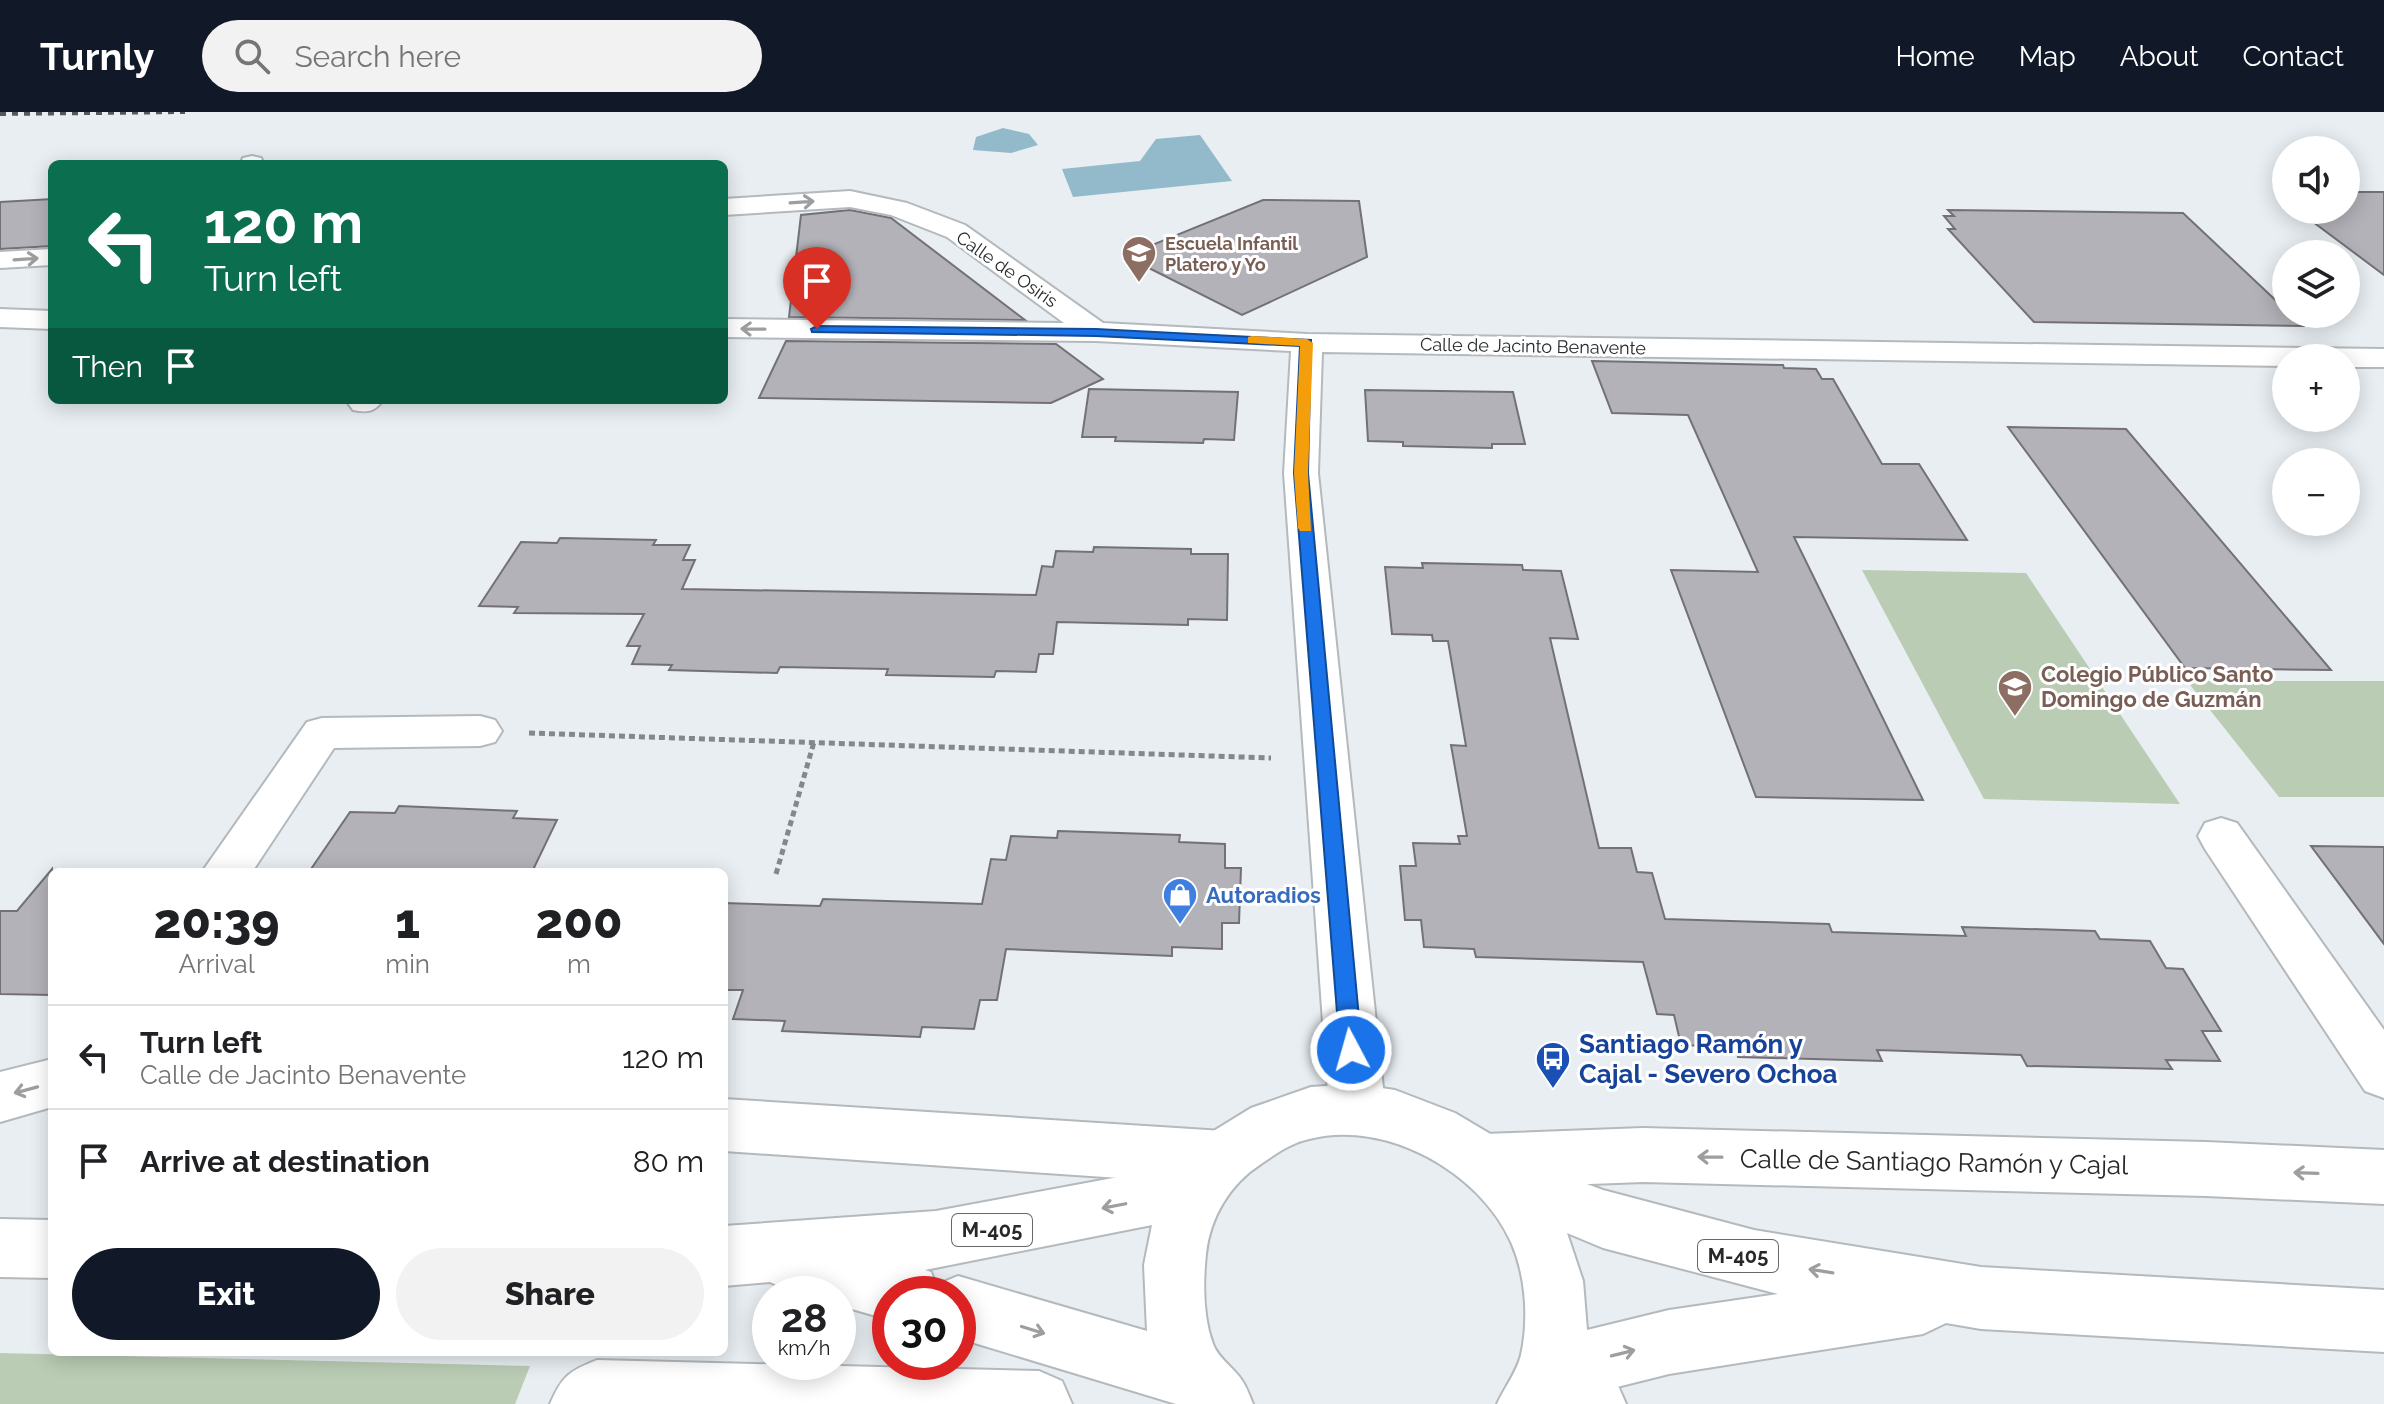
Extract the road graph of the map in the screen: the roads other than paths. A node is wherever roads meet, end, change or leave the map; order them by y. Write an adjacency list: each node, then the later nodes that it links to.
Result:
1 (728, 207): 7 (street, Calle de Osiris, one-way to 7)
2 (48, 257): 3 (street, one-way to 2)
3 (0, 260)
4 (0, 318): 5 (street)
5 (48, 320)
6 (728, 328): 7 (street, Calle de Jacinto Benavente, one-way to 6)
7 (1096, 332): 8 (street, Calle de Jacinto Benavente)
8 (1307, 343): 9 (street, Calle de Jacinto Benavente); 18 (street)
9 (2272, 357)
10 (2360, 358): 11 (street, Calle de Jacinto Benavente)
11 (2384, 358)
12 (480, 731): 14 (street)
13 (2221, 836): 15 (street)
14 (229, 868)
15 (2384, 1074)
16 (48, 1084): 17 (street, one-way to 17)
17 (0, 1097)
18 (1357, 1107): 20 (street, M-405); 21 (street, M-405)
19 (728, 1125): 20 (street)
20 (1217, 1162): 25 (street, M-405, one-way to 25); 30 (street, M-405)
21 (1493, 1171): 22 (street, Calle de Santiago Ramón y Cajal, one-way to 21); 27 (street, M-405, one-way to 21); 31 (street, M-405)
22 (2384, 1177)
23 (0, 1248): 24 (street)
24 (48, 1249)
25 (743, 1256): 26 (street, M-405)
26 (872, 1286)
27 (1981, 1298): 29 (street, M-405); 31 (street, M-405, one-way to 27)
28 (976, 1313): 30 (street, M-405, one-way to 30)
29 (2382, 1324)
30 (1207, 1390)
31 (1552, 1393)
32 (590, 1398): 33 (street)
33 (1039, 1404)

